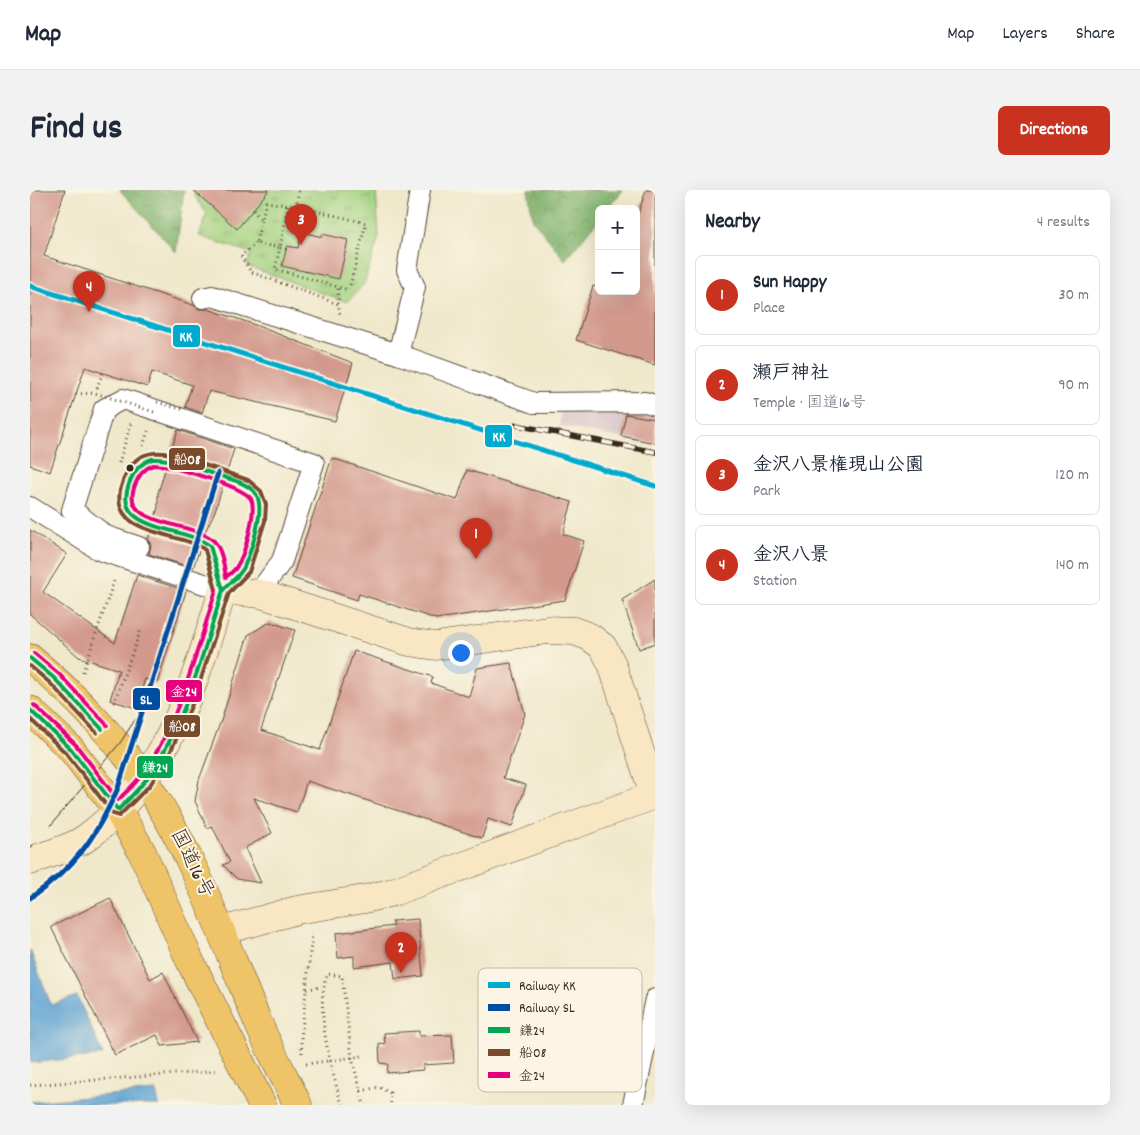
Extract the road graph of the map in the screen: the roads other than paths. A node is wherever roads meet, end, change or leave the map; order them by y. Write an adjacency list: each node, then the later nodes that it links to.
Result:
1 (420, 190): 3 (street)
2 (203, 298): 3 (street)
3 (398, 354): 4 (street)
4 (655, 405)
5 (30, 507): 7 (street)
6 (139, 547): 8 (street)
7 (223, 590): 7 (lane); 8 (street); 11 (street)
8 (261, 594): 12 (street)
9 (30, 658): 11 (highway, 国道16号)
10 (30, 710): 13 (highway, 国道16号)
11 (145, 781): 13 (street); 15 (highway, 国道16号)
12 (654, 795): 15 (street)
13 (118, 810): 14 (street); 19 (highway, 国道16号)
14 (30, 861)
15 (222, 931): 20 (highway, 国道16号)
16 (655, 999): 17 (street)
17 (642, 1062)
18 (636, 1092): 21 (street)
19 (262, 1105)
20 (298, 1105)
21 (633, 1105)

